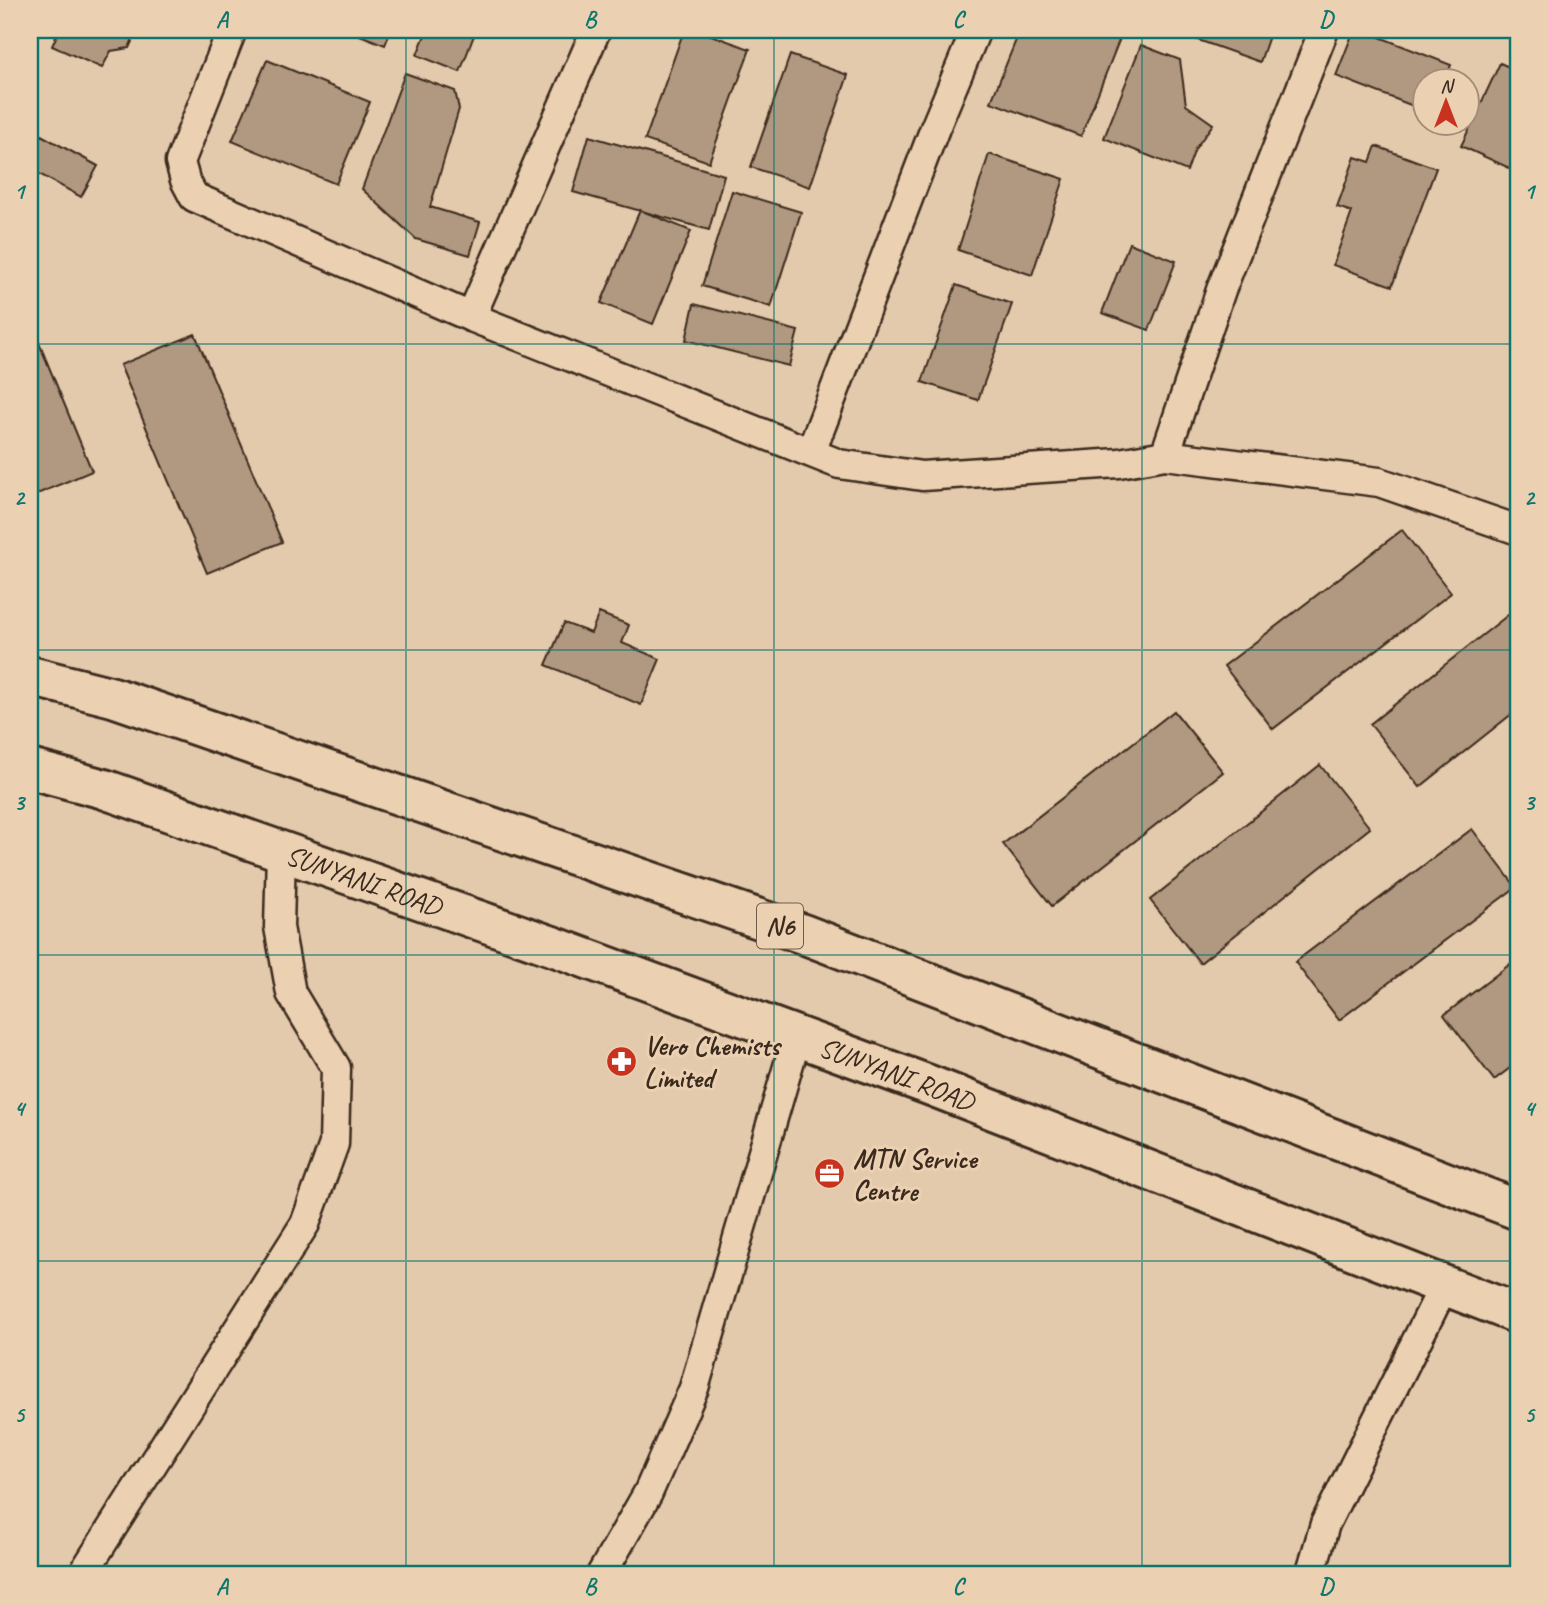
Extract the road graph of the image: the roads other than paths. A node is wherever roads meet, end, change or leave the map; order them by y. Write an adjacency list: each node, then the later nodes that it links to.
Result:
1 (232, 30): 5 (street)
2 (596, 30): 5 (street)
3 (976, 30): 6 (street)
4 (1324, 30): 7 (street)
5 (471, 317): 6 (street)
6 (811, 452): 7 (street)
7 (1165, 455): 8 (street)
8 (1518, 530)
9 (30, 676): 13 (main road, N6)
10 (30, 769): 11 (main road, SUNYANI ROAD)
11 (281, 850): 12 (main road, SUNYANI ROAD); 16 (street)
12 (797, 1036): 14 (main road, SUNYANI ROAD); 17 (street)
13 (1518, 1210)
14 (1444, 1286): 15 (main road, SUNYANI ROAD); 18 (street)
15 (1518, 1314)
16 (82, 1575)
17 (601, 1575)
18 (1311, 1575)

